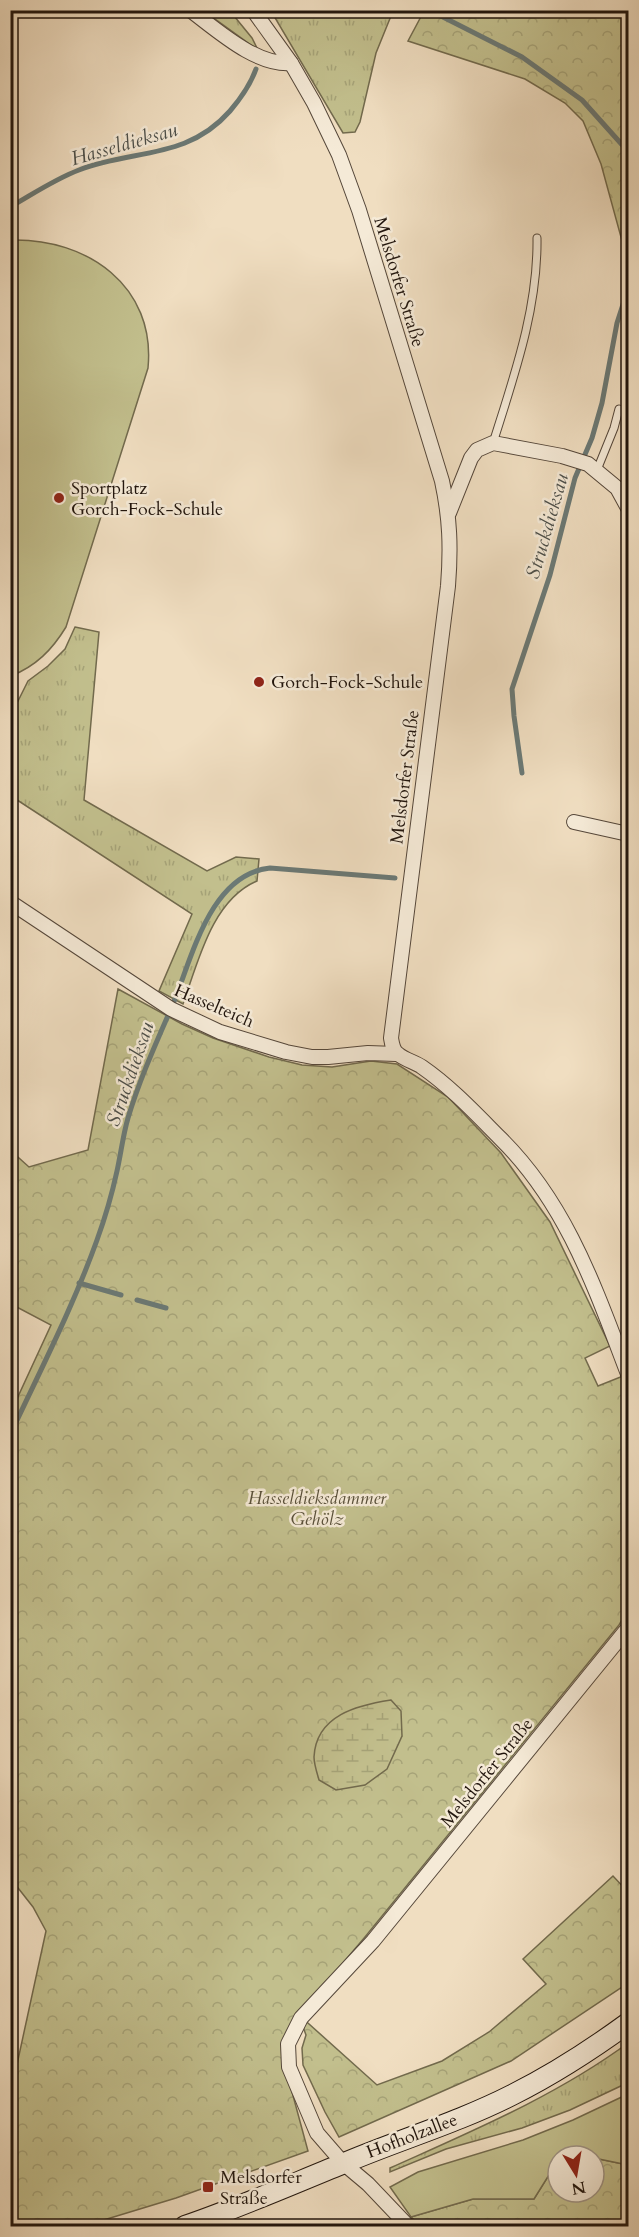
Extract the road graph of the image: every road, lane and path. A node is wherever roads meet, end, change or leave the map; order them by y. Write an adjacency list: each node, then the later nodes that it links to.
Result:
1 (190, 10): 3 (street)
2 (253, 10): 3 (street, Melsdorfer Straße)
3 (291, 63): 9 (street, Melsdorfer Straße)
4 (537, 238): 6 (lane)
5 (620, 409): 7 (lane)
6 (493, 443): 7 (street); 9 (street)
7 (588, 465): 8 (street)
8 (628, 508)
9 (449, 513): 13 (street, Melsdorfer Straße)
10 (574, 822): 11 (street)
11 (628, 834)
12 (10, 902): 13 (street, Hasselteich)
13 (396, 1054): 14 (street)
14 (628, 1374)
15 (628, 1628): 17 (street, Melsdorfer Straße)
16 (628, 2024): 17 (street, Hofholzallee)
17 (343, 2163): 18 (street, Hofholzallee); 19 (street, Melsdorfer Straße)
18 (185, 2226)
19 (408, 2226)

